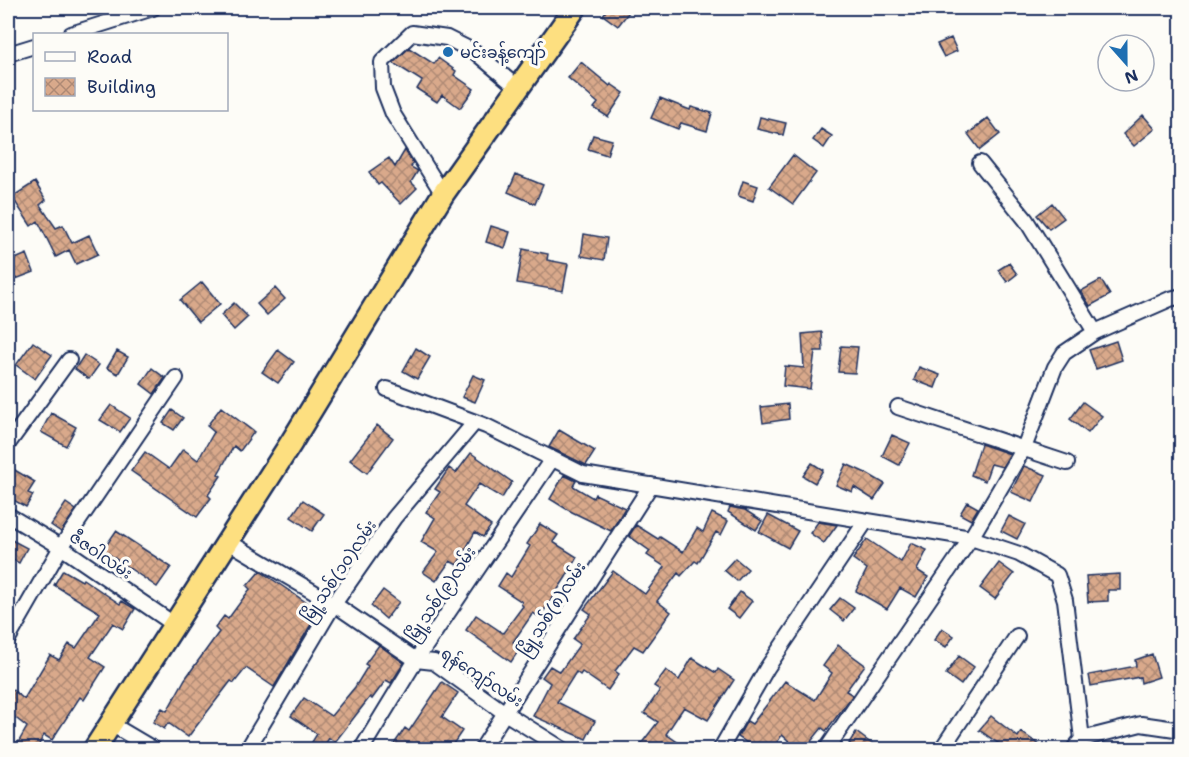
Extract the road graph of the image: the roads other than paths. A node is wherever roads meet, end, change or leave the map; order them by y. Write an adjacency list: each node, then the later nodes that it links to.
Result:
1 (153, 8): 3 (street)
2 (575, 8): 6 (highway)
3 (74, 33)
4 (33, 46): 5 (street)
5 (8, 54)
6 (518, 87): 8 (highway); 8 (street)
7 (980, 163): 10 (street)
8 (443, 194): 24 (highway)
9 (1182, 296): 10 (street)
10 (1095, 332): 17 (street)
11 (69, 360): 16 (street)
12 (176, 378): 25 (street)
13 (387, 389): 15 (street)
14 (898, 407): 17 (street)
15 (475, 422): 18 (street); 26 (street, မြို့သစ်(၁၀)လမ်း)
16 (8, 444)
17 (1024, 448): 19 (street); 23 (street)
18 (552, 459): 20 (street); 30 (street, မြို့သစ်(၉)လမ်း)
19 (1067, 463)
20 (651, 485): 22 (street); 31 (street, မြို့သစ်(၈)လမ်း)
21 (8, 515): 25 (street, ဇီဇဝါလမ်း)
22 (866, 521): 23 (street); 41 (street)
23 (971, 538): 34 (street); 42 (street)
24 (227, 541): 26 (street, ရန်ကျော်လမ်း); 27 (highway)
25 (61, 547): 27 (street, ဇီဇဝါလမ်း); 29 (street)
26 (334, 604): 30 (street, ရန်ကျော်လမ်း); 37 (street, မြို့သစ်(၁၀)လမ်း)
27 (175, 625): 32 (highway)
28 (1017, 636): 43 (street)
29 (8, 639)
30 (416, 660): 31 (street, ရန်ကျော်လမ်း); 38 (street, မြို့သစ်(၉)လမ်း)
31 (505, 713): 39 (street, မြို့သစ်(၈)လမ်း); 40 (street, ရန်ကျော်လမ်း)
32 (111, 724): 35 (highway); 36 (street)
33 (1182, 730): 34 (street)
34 (1077, 744)
35 (94, 750)
36 (155, 750)
37 (247, 750)
38 (361, 750)
39 (481, 750)
40 (564, 750)
41 (720, 750)
42 (826, 750)
43 (941, 750)

